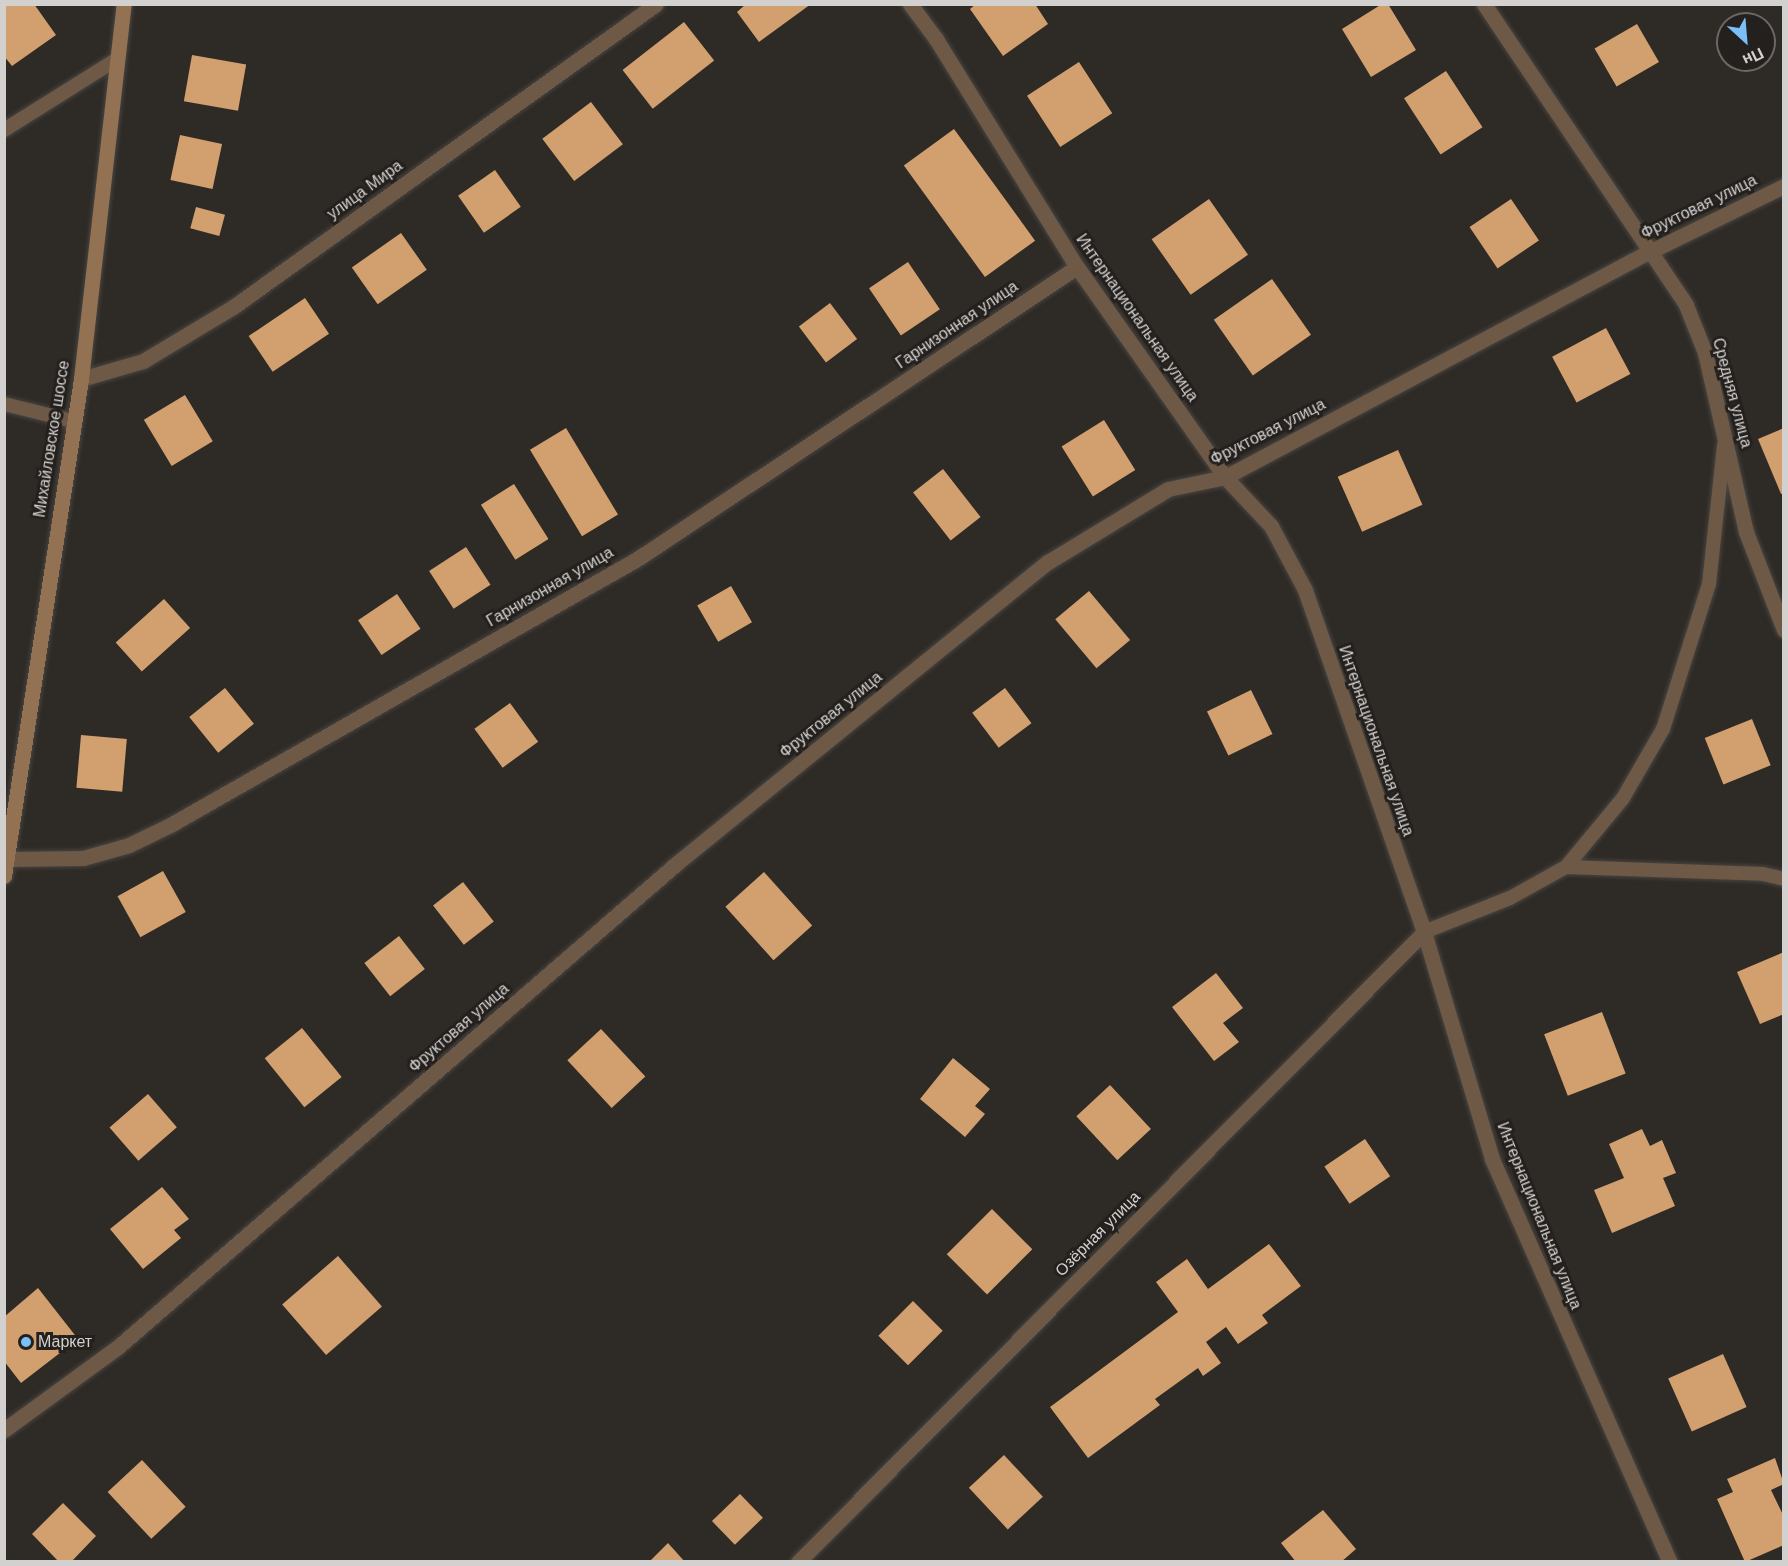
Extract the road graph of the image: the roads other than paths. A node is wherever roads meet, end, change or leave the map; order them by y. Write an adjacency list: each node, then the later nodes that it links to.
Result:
1 (124, 4): 5 (main road, Михайловское шоссе)
2 (656, 4): 10 (street, улица Мира)
3 (910, 4): 9 (street, Интернациональная улица)
4 (1484, 4): 8 (street, Средняя улица)
5 (117, 59): 6 (lane); 10 (main road, Михайловское шоссе)
6 (4, 130)
7 (1784, 186): 8 (street, Фруктовая улица)
8 (1647, 253): 13 (street, Средняя улица); 14 (street, Фруктовая улица)
9 (1077, 267): 14 (street, Интернациональная улица); 16 (street, Гарнизонная улица)
10 (81, 379): 12 (main road, Михайловское шоссе)
11 (4, 404): 12 (lane)
12 (73, 421): 16 (main road, Михайловское шоссе)
13 (1725, 431): 15 (street, Средняя улица); 17 (lane)
14 (1226, 477): 20 (street, Интернациональная улица); 21 (street, Фруктовая улица)
15 (1784, 630)
16 (6, 859): 18 (main road, Михайловское шоссе)
17 (1566, 867): 19 (lane); 20 (lane)
18 (4, 876)
19 (1784, 879)
20 (1424, 932): 22 (street, Озёрная улица); 23 (street, Интернациональная улица)
21 (4, 1430)
22 (798, 1562)
23 (1670, 1562)

